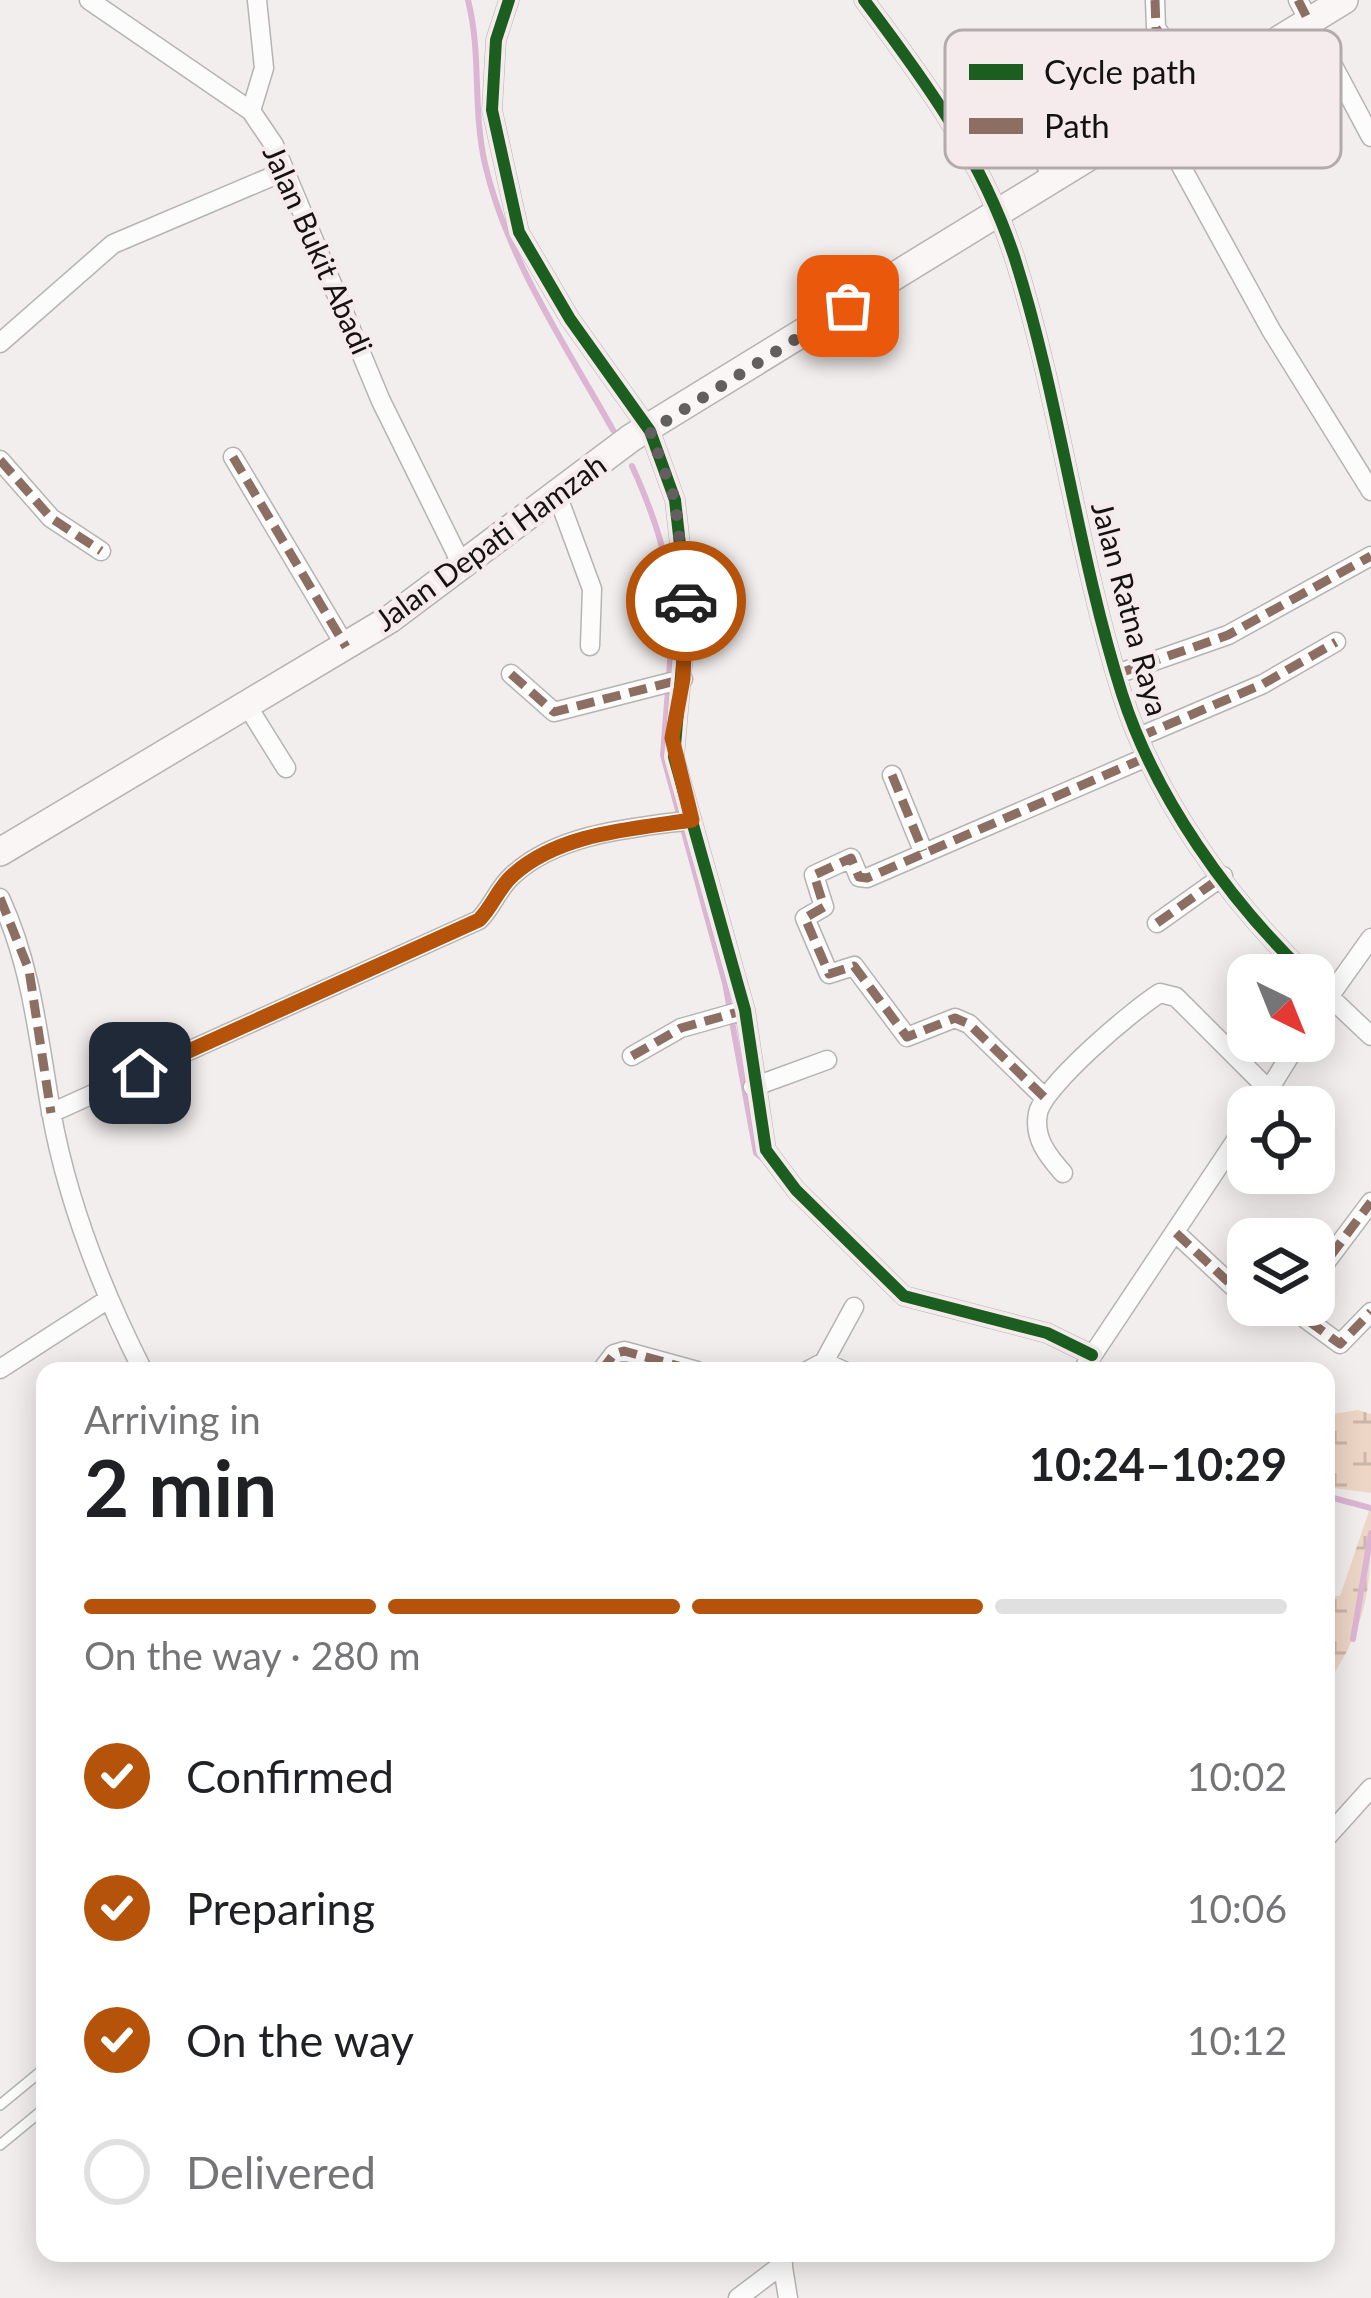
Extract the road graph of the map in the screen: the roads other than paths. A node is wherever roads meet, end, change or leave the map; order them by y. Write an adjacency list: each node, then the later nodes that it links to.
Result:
1 (89, 0): 11 (street, Jalan Bukit Abadi)
2 (257, 0): 11 (street)
3 (509, 0): 22 (street)
4 (864, 0): 12 (street, Jalan Ratna Raya)
5 (1155, 0): 8 (street)
6 (1344, 0): 7 (main road, Jalan Depati Hamzah)
7 (1303, 10): 9 (main road, Jalan Depati Hamzah)
8 (1157, 30)
9 (1276, 30)
10 (1341, 81): 13 (street)
11 (250, 111): 18 (street, Jalan Bukit Abadi)
12 (945, 112)
13 (1371, 137)
14 (978, 168): 20 (street, Jalan Ratna Raya)
15 (1048, 168): 19 (street)
16 (1068, 168): 19 (main road, Jalan Depati Hamzah)
17 (1182, 168): 25 (street)
18 (285, 171): 21 (street); 29 (street, Jalan Bukit Abadi)
19 (1053, 177): 20 (main road, Jalan Depati Hamzah)
20 (997, 212): 22 (main road, Jalan Depati Hamzah); 34 (street, Jalan Ratna Raya)
21 (0, 343)
22 (650, 431): 26 (main road, Jalan Depati Hamzah); 35 (street)
23 (232, 457): 32 (street)
24 (0, 460): 27 (street)
25 (1371, 491)
26 (558, 497): 29 (main road, Jalan Depati Hamzah); 31 (street)
27 (101, 551)
28 (1371, 556): 34 (street)
29 (463, 567): 32 (main road, Jalan Depati Hamzah)
30 (1336, 642): 37 (street)
31 (590, 646)
32 (346, 647): 36 (main road, Jalan Depati Hamzah)
33 (511, 674): 35 (street)
34 (1117, 674): 37 (street, Jalan Ratna Raya)
35 (678, 679): 41 (street)
36 (248, 707): 39 (street); 43 (main road, Jalan Depati Hamzah)
37 (1139, 737): 38 (street, Jalan Ratna Raya)
38 (1147, 757): 42 (street); 44 (street, Jalan Ratna Raya)
39 (286, 768)
40 (892, 775): 42 (street)
41 (688, 820): 51 (street); 58 (street)
42 (923, 851): 57 (street)
43 (0, 852)
44 (1223, 876): 46 (street); 48 (street, Jalan Ratna Raya)
45 (0, 898): 58 (street)
46 (1157, 923)
47 (1371, 938): 49 (street)
48 (1288, 954)
49 (1335, 975)
50 (1335, 1002): 52 (street)
51 (738, 1012): 53 (street); 56 (street)
52 (1371, 1036)
53 (632, 1056)
54 (827, 1060): 56 (street)
55 (1265, 1086): 57 (street)
56 (753, 1087): 73 (street)
57 (1044, 1097): 60 (street)
58 (51, 1113): 65 (street)
59 (1227, 1154): 62 (street)
60 (1063, 1173)
61 (1371, 1202): 63 (street)
62 (1176, 1233): 64 (street); 74 (street)
63 (1335, 1250)
64 (1227, 1281)
65 (107, 1300): 69 (street); 75 (street)
66 (854, 1307): 72 (street)
67 (1371, 1312): 68 (street)
68 (1317, 1326)
69 (138, 1362)
70 (608, 1362): 71 (street)
71 (662, 1362)
72 (818, 1362)
73 (1085, 1362)
74 (1087, 1362)
75 (0, 1369)
76 (1371, 1788): 77 (street)
77 (1335, 1828)
78 (36, 2075): 79 (lane)
79 (0, 2105)
80 (36, 2115): 81 (lane)
81 (0, 2145)
82 (778, 2262): 84 (street)
83 (783, 2262): 85 (street)
84 (738, 2298)
85 (788, 2298)

